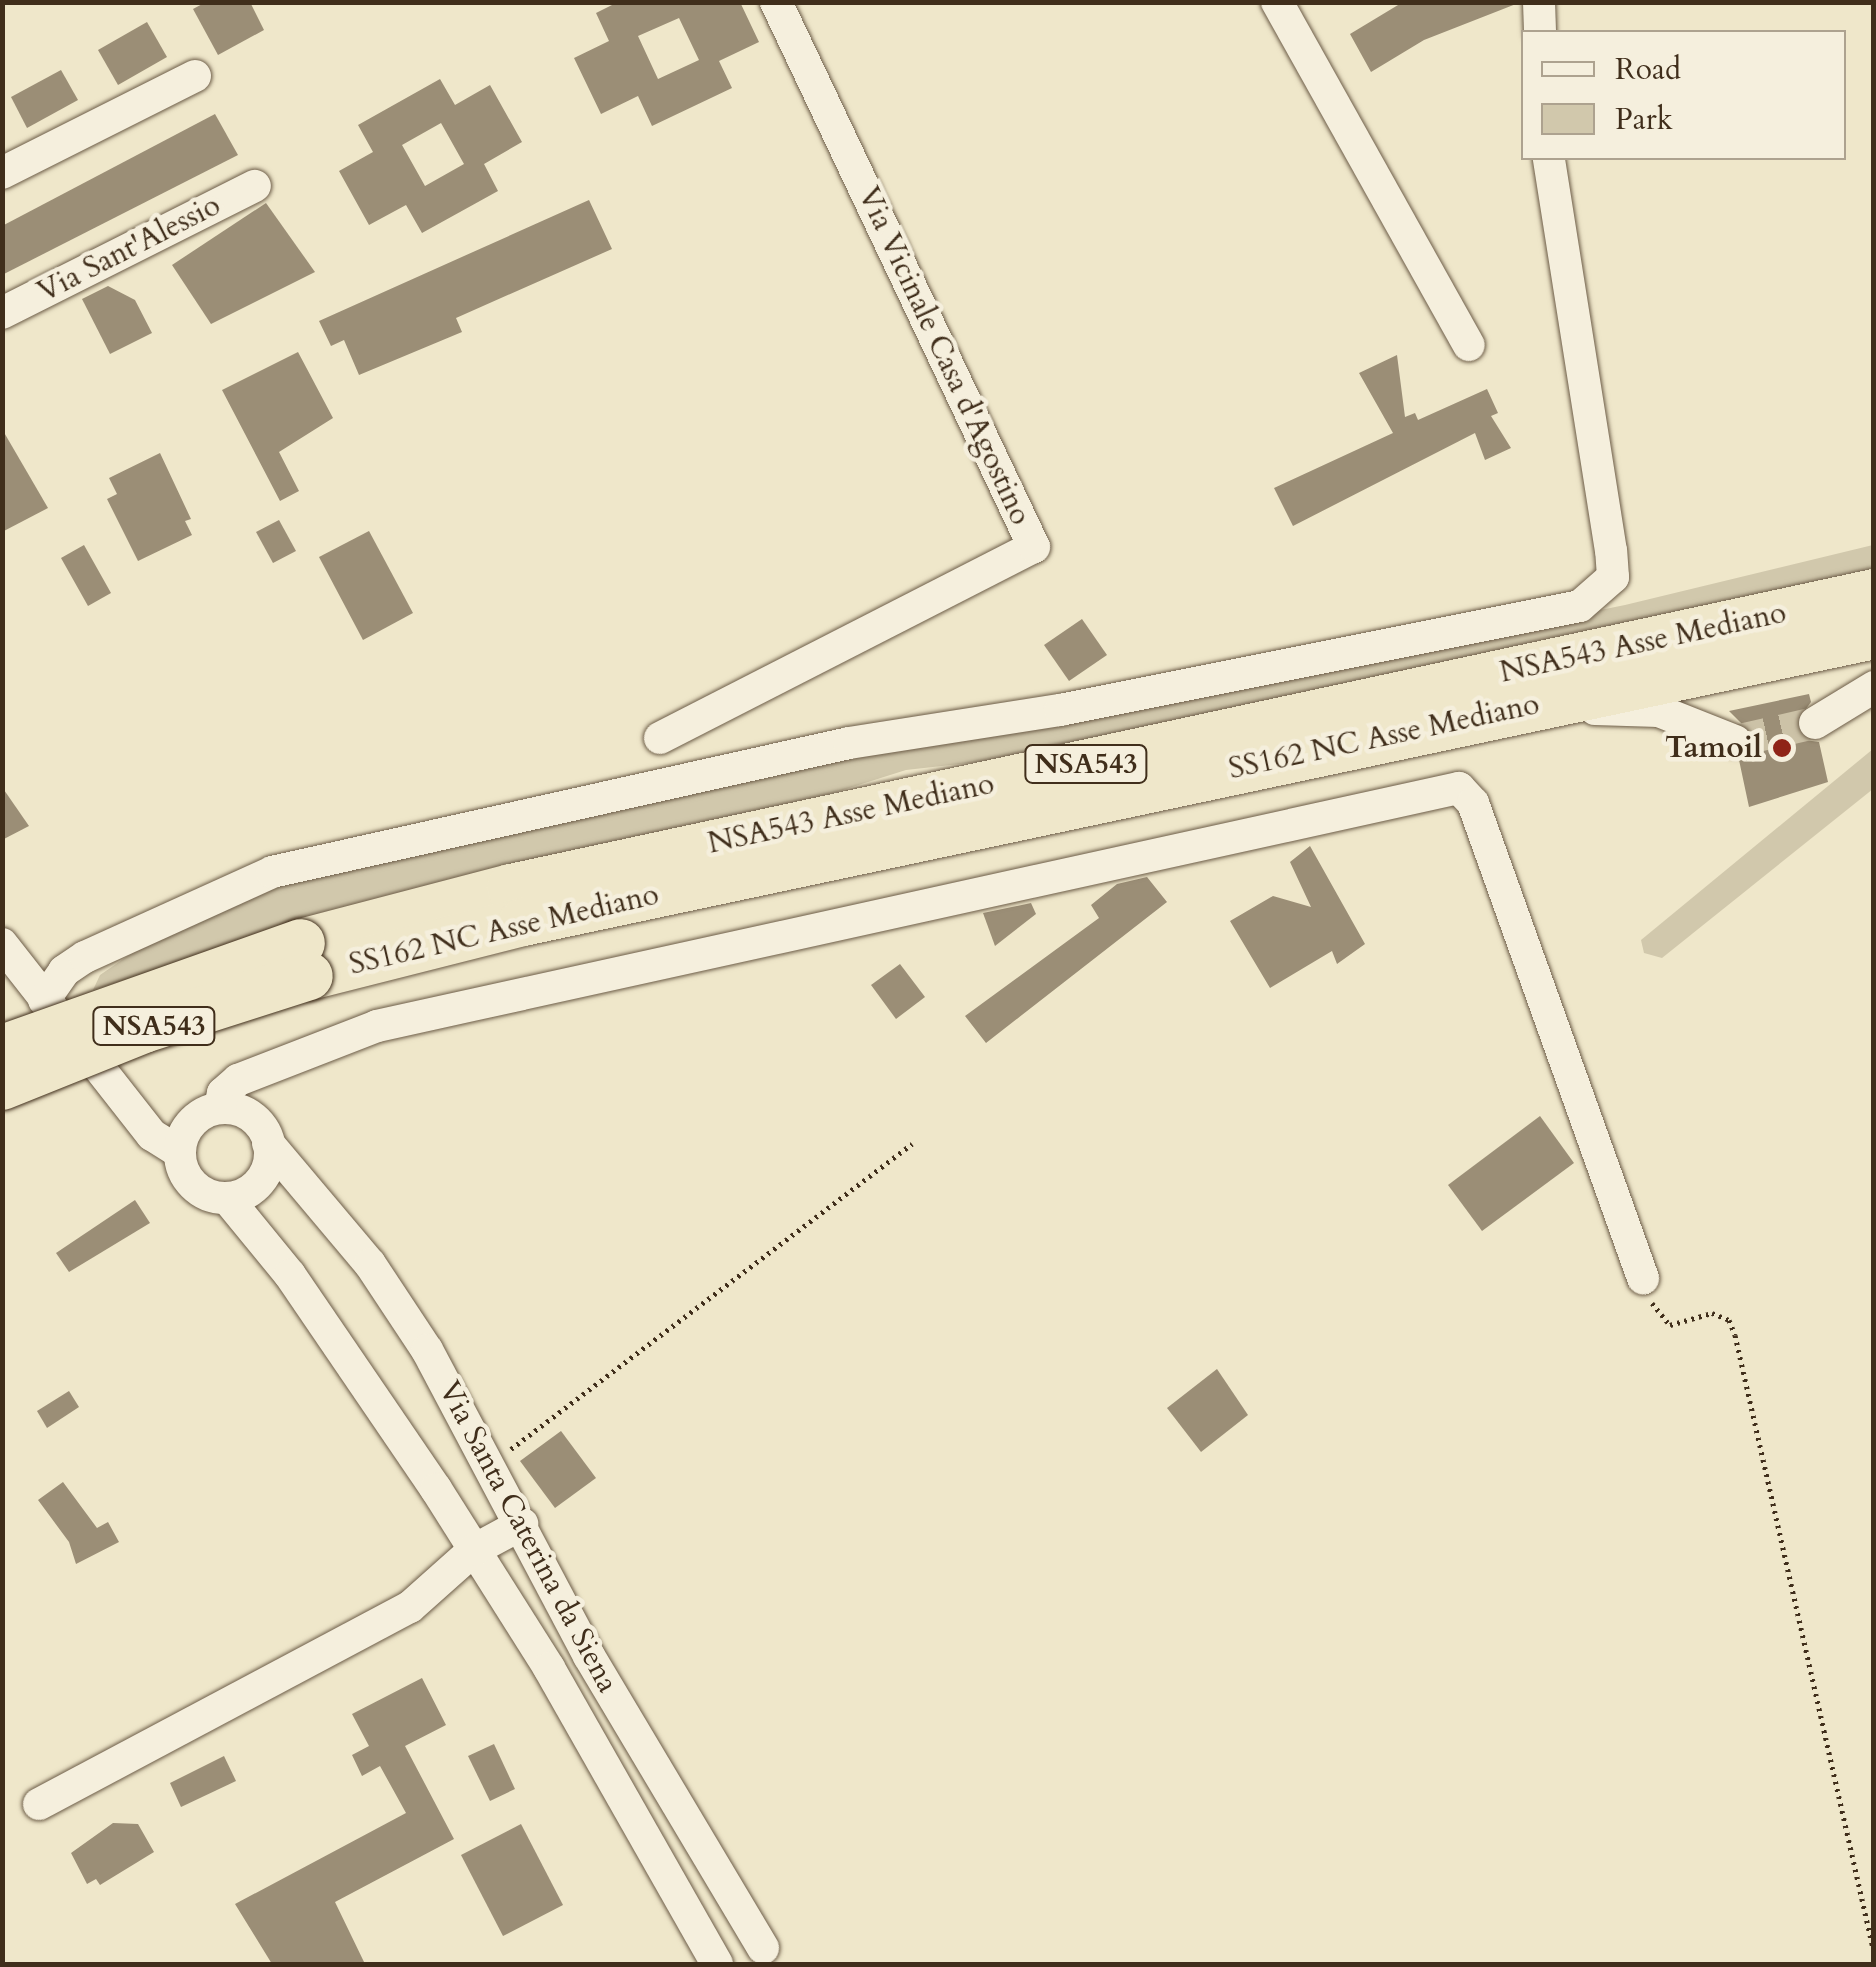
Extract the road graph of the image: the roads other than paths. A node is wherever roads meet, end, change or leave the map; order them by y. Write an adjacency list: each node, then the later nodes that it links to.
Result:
1 (776, 2): 16 (street, Via Vicinale Casa d'Agostino)
2 (1277, 2): 10 (street)
3 (1539, 2): 4 (street)
4 (1540, 30)
5 (195, 76): 7 (street)
6 (1549, 160): 20 (street)
7 (2, 173)
8 (255, 186): 9 (street, Via Sant'Alessio)
9 (2, 313)
10 (1469, 346)
11 (1874, 592): 19 (highway, NSA543 Asse Mediano / NSA543)
12 (1874, 635): 14 (highway, SS162 NC Asse Mediano)
13 (1874, 687): 15 (street)
14 (1531, 706): 17 (street); 19 (highway, SS162 NC Asse Mediano)
15 (1815, 723)
16 (660, 738)
17 (1735, 740)
18 (2, 944): 20 (street)
19 (305, 959): 21 (highway, SS162 NC Asse Mediano, bridge); 22 (highway, NSA543 Asse Mediano / NSA543, bridge)
20 (44, 1000): 23 (street)
21 (2, 1048)
22 (2, 1086)
23 (196, 1126): 24 (street); 25 (street); 26 (street)
24 (268, 1143): 25 (street); 27 (street, Via Santa Caterina da Siena)
25 (228, 1198): 28 (street, Via Santa Caterina da Siena)
26 (1643, 1278)
27 (522, 1524): 28 (street); 30 (street, Via Santa Caterina da Siena)
28 (474, 1550): 29 (street); 31 (street, Via Santa Caterina da Siena)
29 (39, 1804)
30 (704, 1851): 31 (street); 32 (street, Via Santa Caterina da Siena)
31 (666, 1875): 33 (street, Via Santa Caterina da Siena)
32 (773, 1956): 34 (street)
33 (717, 1964)
34 (729, 1964)

